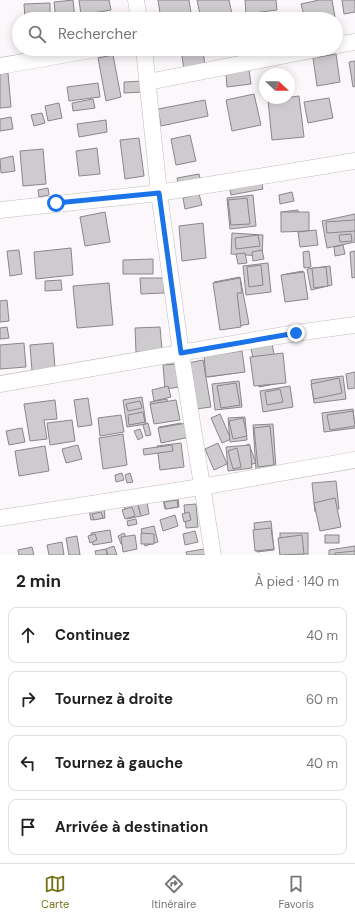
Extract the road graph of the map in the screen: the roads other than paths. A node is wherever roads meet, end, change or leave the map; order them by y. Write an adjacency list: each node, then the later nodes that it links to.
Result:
1 (136, 0): 2 (street)
2 (138, 12)
3 (355, 42): 4 (street)
4 (343, 44)
5 (57, 56): 8 (street)
6 (145, 56): 9 (street)
7 (281, 56): 9 (street)
8 (0, 66)
9 (148, 82): 11 (street)
10 (355, 161): 11 (street)
11 (159, 193): 12 (street); 14 (street)
12 (0, 210)
13 (355, 325): 14 (street)
14 (181, 353): 15 (street); 17 (street)
15 (0, 384)
16 (355, 460): 17 (street)
17 (201, 487): 18 (street); 19 (street)
18 (0, 518)
19 (213, 555)

